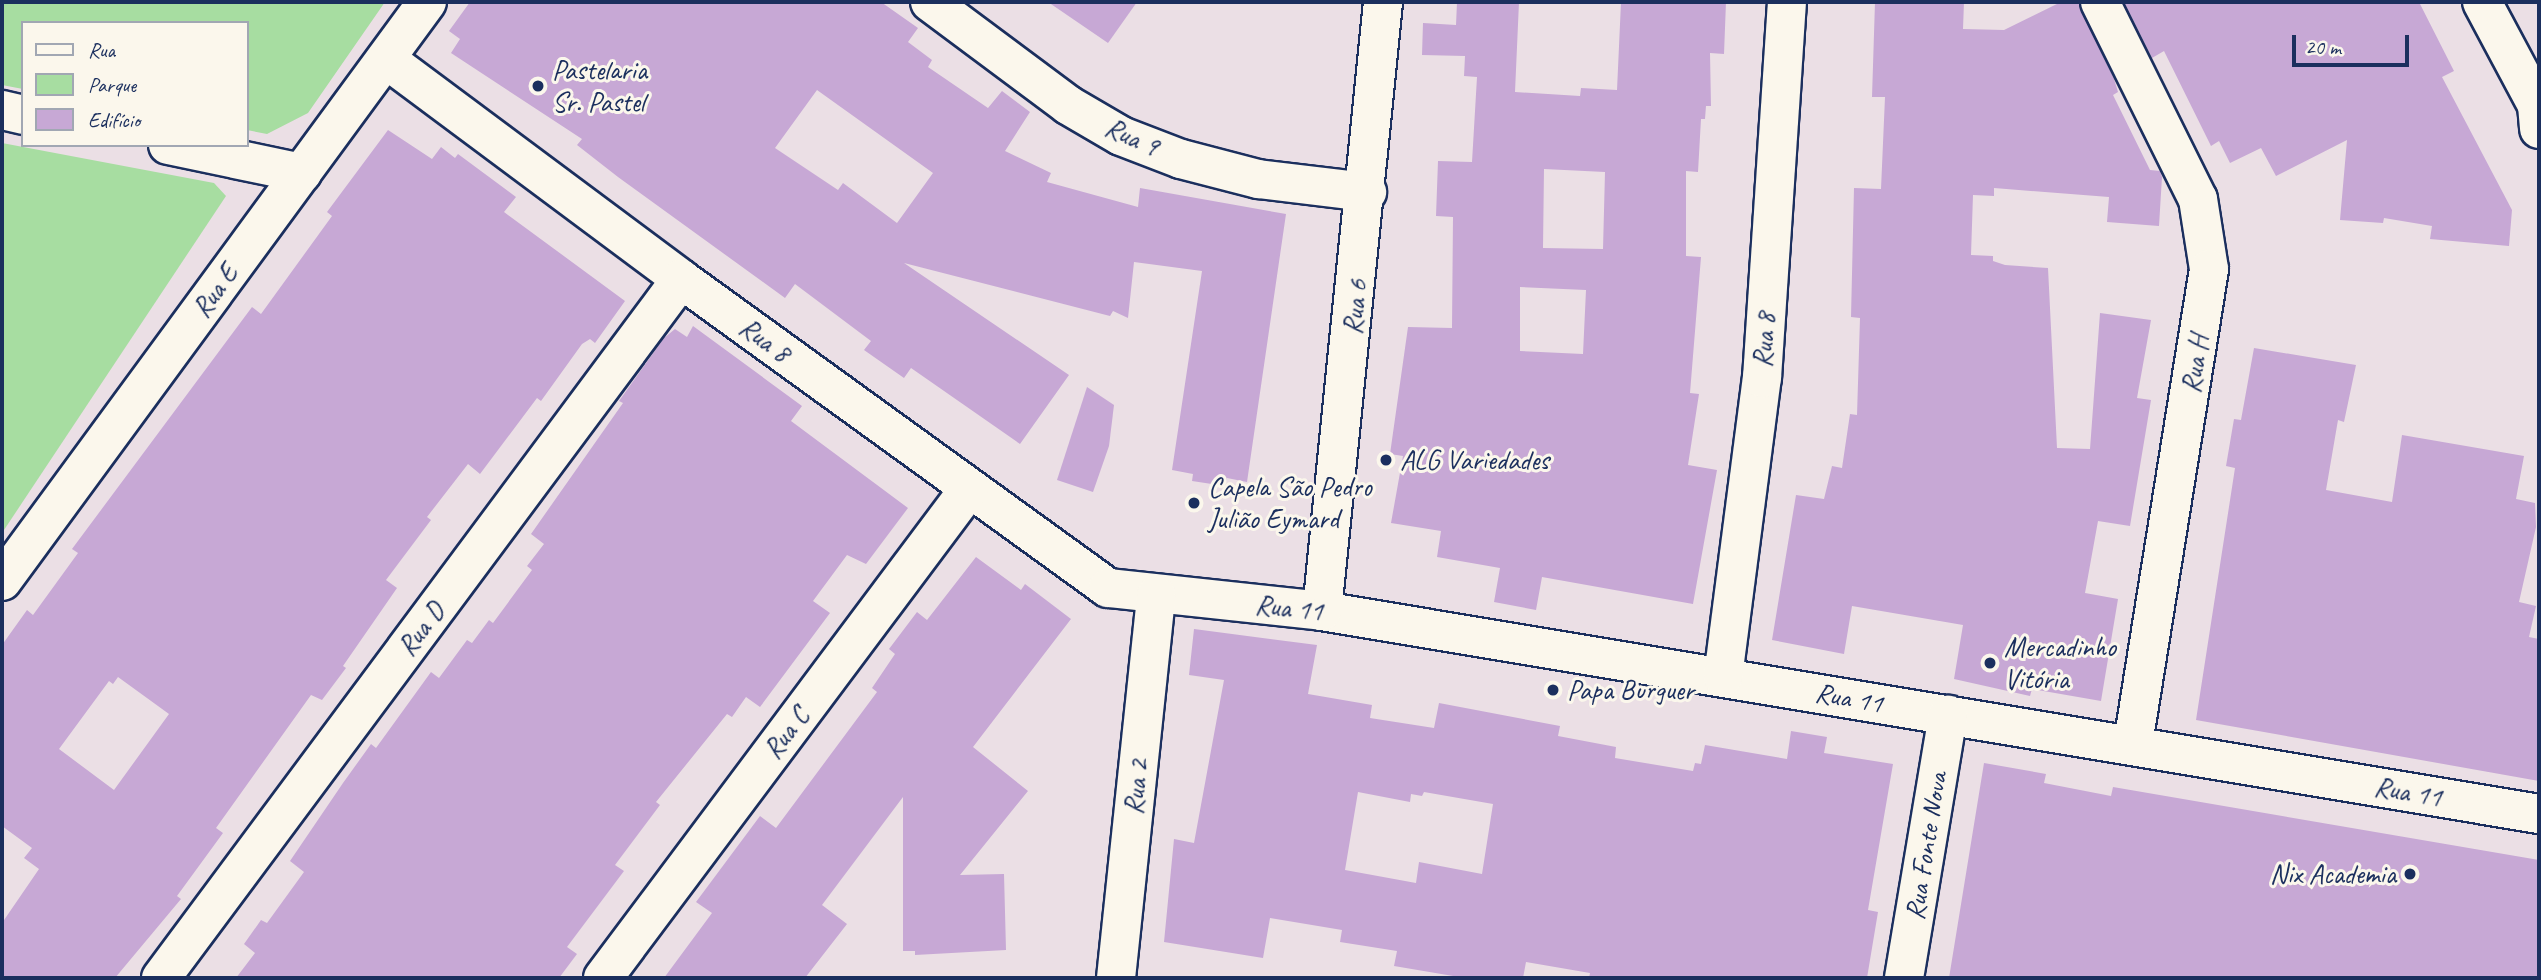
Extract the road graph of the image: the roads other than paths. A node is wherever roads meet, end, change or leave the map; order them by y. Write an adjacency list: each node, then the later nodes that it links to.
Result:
1 (427, 2): 7 (street, Rua E)
2 (930, 2): 13 (street, Rua 9)
3 (1383, 2): 13 (street, Rua 6)
4 (1787, 2): 19 (street, Rua 8)
5 (2100, 2): 21 (street, Rua H)
6 (2482, 2): 9 (street)
7 (386, 59): 12 (street, Rua E); 14 (street, Rua 8)
8 (2, 110): 10 (street)
9 (2539, 113)
10 (21, 115)
11 (178, 147): 12 (street)
12 (302, 173): 16 (street, Rua E)
13 (1367, 192): 18 (street, Rua 6)
14 (681, 279): 15 (street, Rua 8); 23 (street, Rua D)
15 (969, 489): 17 (street, Rua 8); 24 (street, Rua C)
16 (2, 580)
17 (1156, 595): 18 (street, Rua 11); 25 (street, Rua 2)
18 (1322, 611): 19 (street, Rua 11)
19 (1723, 677): 20 (street, Rua 11)
20 (1948, 715): 21 (street, Rua 11); 26 (street, Rua Fonte Nova)
21 (2133, 746): 22 (street, Rua 11)
22 (2539, 814)
23 (161, 978)
24 (603, 978)
25 (1116, 978)
26 (1904, 978)

